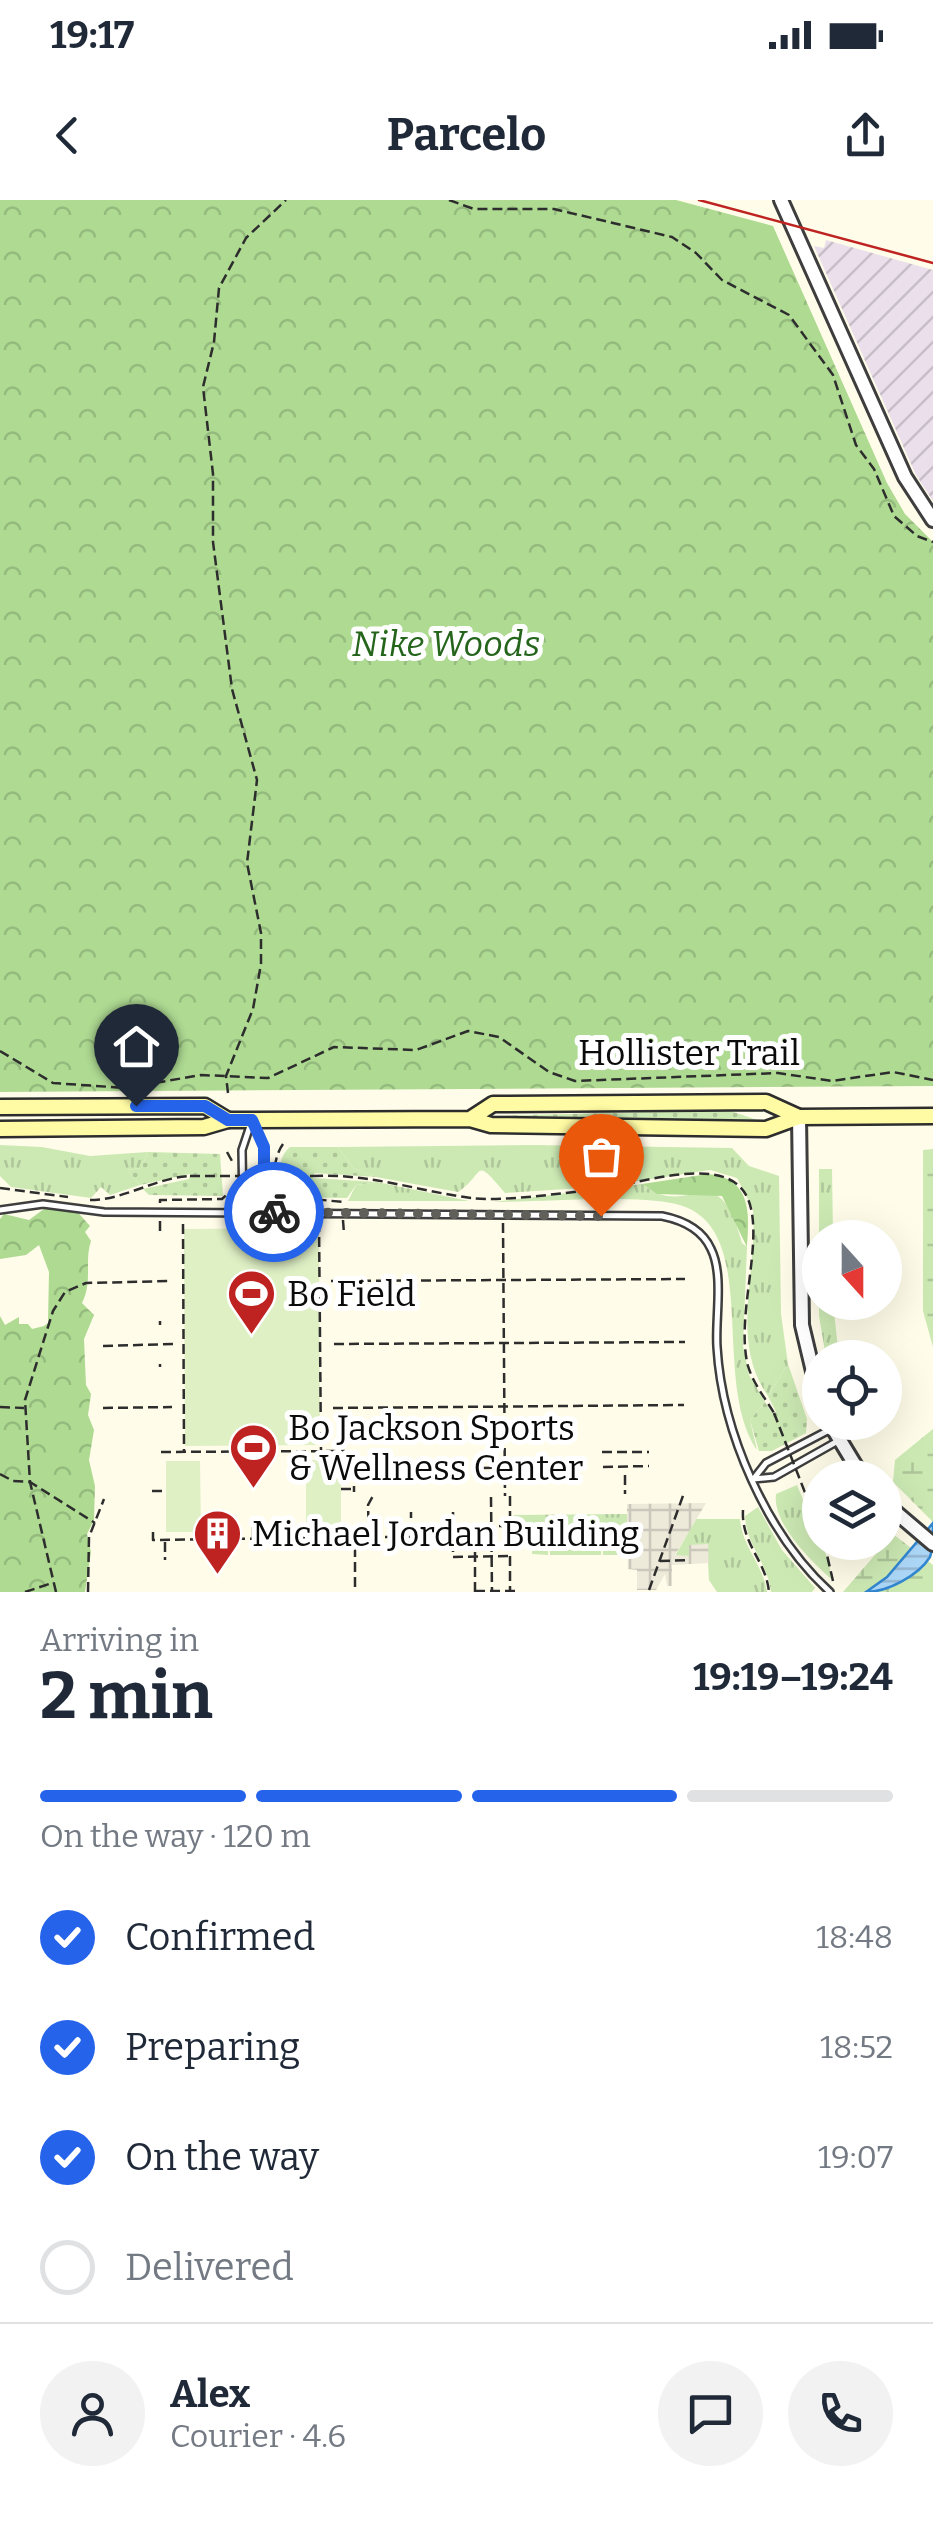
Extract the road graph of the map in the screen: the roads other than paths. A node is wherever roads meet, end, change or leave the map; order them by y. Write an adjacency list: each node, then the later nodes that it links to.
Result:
1 (780, 200): 2 (street)
2 (933, 520)
3 (0, 1107): 7 (main road)
4 (933, 1116): 5 (main road)
5 (800, 1117): 6 (main road); 6 (main road); 13 (street)
6 (470, 1119): 8 (main road)
7 (228, 1120): 8 (main road); 9 (main road)
8 (252, 1120): 11 (lane); 12 (lane)
9 (0, 1129)
10 (0, 1210): 11 (lane)
11 (243, 1212): 12 (lane)
12 (264, 1212): 16 (lane)
13 (806, 1340)
14 (814, 1440): 16 (lane)
15 (821, 1440): 16 (lane)
16 (754, 1479): 19 (lane)
17 (902, 1518): 18 (street)
18 (927, 1539)
19 (830, 1592)

